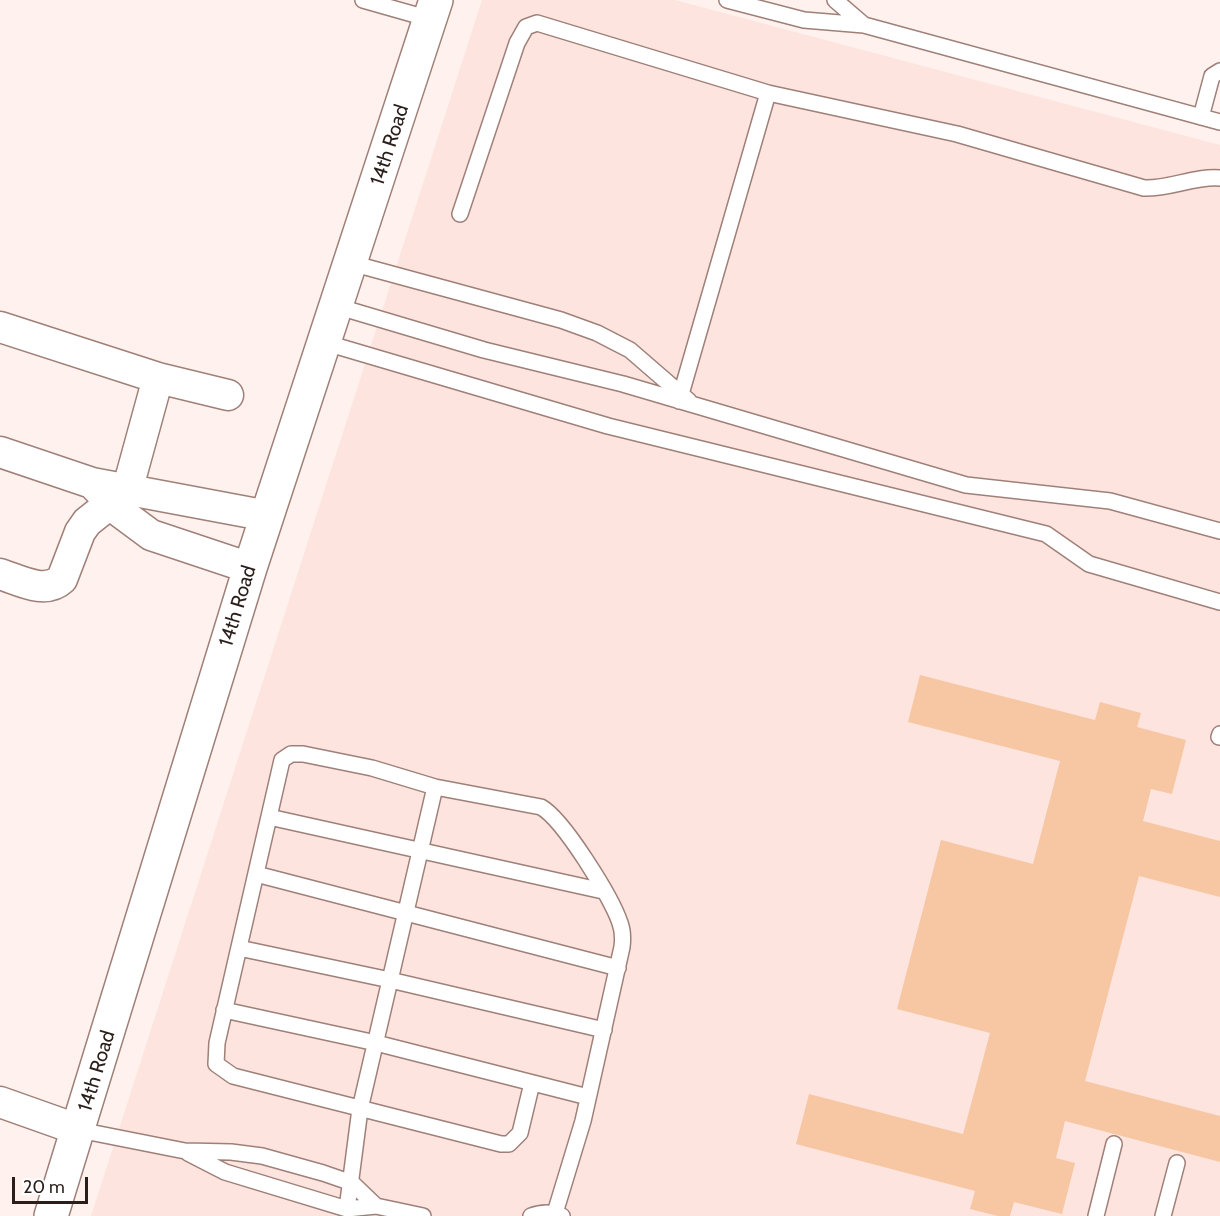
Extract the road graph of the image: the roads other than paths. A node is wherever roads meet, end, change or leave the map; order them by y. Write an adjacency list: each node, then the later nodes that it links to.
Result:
1 (363, 0): 4 (lane)
2 (727, 0): 5 (lane)
3 (835, 0): 5 (lane)
4 (433, 10): 12 (street, 14th Road)
5 (864, 25): 8 (lane)
6 (1220, 72): 8 (lane)
7 (768, 93): 10 (lane); 11 (lane); 18 (lane)
8 (1201, 117): 9 (lane)
9 (1220, 122)
10 (1220, 178)
11 (460, 214)
12 (351, 263): 13 (street, 14th Road); 18 (lane)
13 (336, 306): 15 (street, 14th Road); 18 (lane)
14 (0, 327): 16 (street)
15 (323, 342): 21 (street, 14th Road); 25 (lane)
16 (158, 378): 17 (street); 20 (street)
17 (228, 395)
18 (680, 398): 22 (lane)
19 (0, 452): 20 (street)
20 (110, 492): 21 (street); 23 (street); 24 (street)
21 (268, 516): 23 (street, 14th Road)
22 (1220, 531)
23 (250, 568): 42 (street, 14th Road)
24 (0, 574)
25 (1220, 602)
26 (435, 787): 27 (lane); 28 (lane); 30 (lane)
27 (269, 817): 28 (lane); 29 (lane)
28 (420, 851): 30 (lane); 31 (lane)
29 (256, 874): 31 (lane); 32 (lane)
30 (603, 891): 33 (lane)
31 (406, 914): 33 (lane); 34 (lane)
32 (239, 948): 34 (lane); 35 (lane)
33 (618, 968): 36 (lane)
34 (390, 980): 36 (lane); 37 (lane)
35 (224, 1010): 37 (lane); 41 (lane)
36 (604, 1030): 39 (lane)
37 (376, 1043): 38 (lane); 41 (lane)
38 (532, 1083): 39 (lane); 41 (lane)
39 (588, 1097): 49 (lane)
40 (0, 1102): 42 (street)
41 (360, 1109): 46 (lane)
42 (79, 1130): 44 (lane); 50 (street, 14th Road)
43 (1114, 1144): 53 (lane)
44 (186, 1151): 46 (lane); 48 (lane)
45 (1177, 1163): 54 (lane)
46 (352, 1183): 47 (lane); 48 (lane)
47 (376, 1206): 48 (lane); 51 (lane)
48 (348, 1209)
49 (558, 1215): 52 (lane)
50 (51, 1216)
51 (423, 1216)
52 (531, 1216)
53 (1096, 1216)
54 (1163, 1216)

